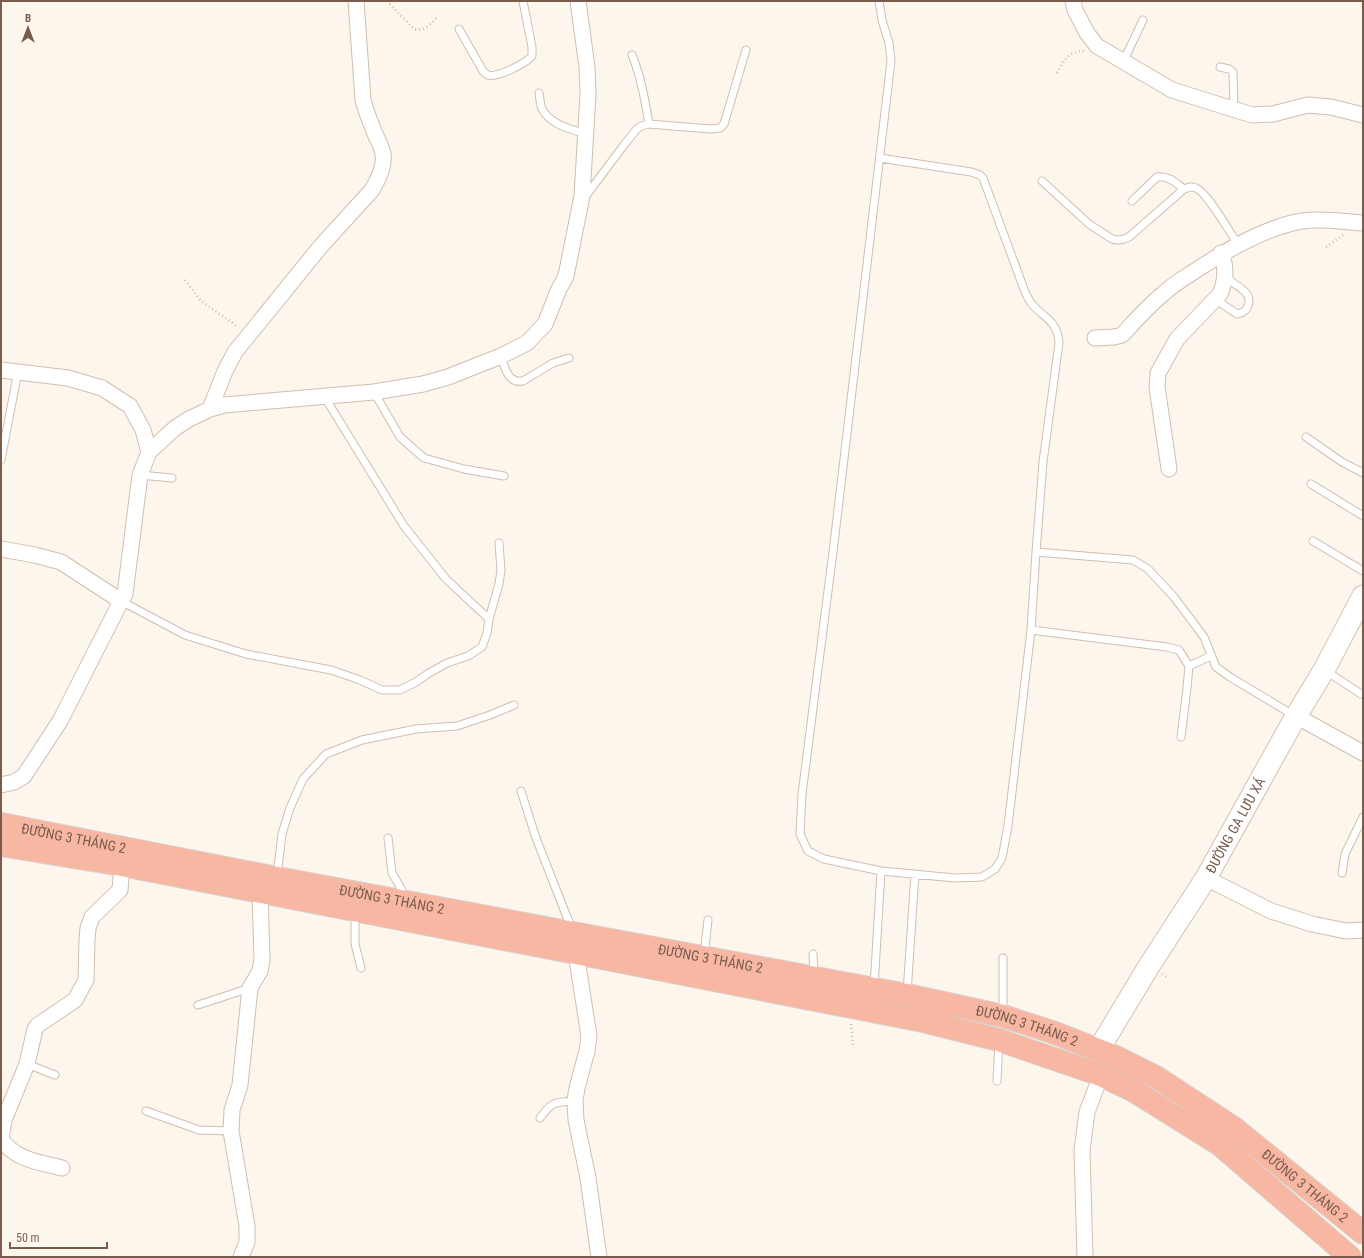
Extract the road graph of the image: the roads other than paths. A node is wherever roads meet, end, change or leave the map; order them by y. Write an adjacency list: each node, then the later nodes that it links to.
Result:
1 (356, 1): 34 (street)
2 (523, 1): 7 (lane)
3 (578, 1): 16 (street)
4 (879, 1): 17 (lane)
5 (1073, 1): 10 (street)
6 (1143, 20): 10 (lane)
7 (460, 29)
8 (746, 50): 15 (lane)
9 (632, 55): 15 (lane)
10 (1123, 62): 13 (street)
11 (1220, 67): 13 (lane)
12 (539, 93): 16 (lane)
13 (1234, 110): 14 (street)
14 (1363, 115)
15 (649, 124): 21 (lane)
16 (586, 134): 21 (street)
17 (880, 158): 48 (lane); 69 (lane)
18 (1042, 181): 19 (lane)
19 (1184, 189): 20 (lane); 23 (lane)
20 (1132, 200)
21 (581, 202): 28 (street)
22 (1363, 223): 23 (street)
23 (1238, 244): 24 (street)
24 (1221, 253): 25 (street); 27 (street)
25 (1226, 272): 26 (street); 26 (lane)
26 (1215, 299): 38 (street)
27 (1095, 338)
28 (501, 356): 29 (lane); 32 (street)
29 (569, 358)
30 (1, 370): 31 (street)
31 (18, 371): 36 (street); 37 (lane)
32 (374, 392): 33 (street); 41 (lane)
33 (324, 396): 34 (street); 52 (lane)
34 (210, 409): 36 (street)
35 (1306, 437): 39 (lane)
36 (149, 452): 40 (street)
37 (1, 460)
38 (1169, 469)
39 (1363, 473)
40 (140, 475): 42 (lane); 51 (street)
41 (504, 476)
42 (172, 478)
43 (1310, 484): 44 (lane)
44 (1363, 516)
45 (1312, 540): 49 (lane)
46 (499, 543): 52 (lane)
47 (1, 549): 51 (street)
48 (1036, 552): 53 (lane); 54 (lane)
49 (1363, 571)
50 (1363, 596): 56 (street, ĐƯỜNG GA LƯU XÁ)
51 (121, 601): 52 (lane); 62 (street)
52 (489, 619)
53 (1031, 630): 55 (lane); 71 (lane)
54 (1211, 656): 55 (lane); 59 (lane)
55 (1189, 666): 60 (lane)
56 (1324, 670): 57 (lane); 59 (street, ĐƯỜNG GA LƯU XÁ)
57 (1360, 694)
58 (514, 705): 73 (lane)
59 (1296, 716): 61 (street); 72 (street, ĐƯỜNG GA LƯU XÁ)
60 (1181, 736)
61 (1363, 753)
62 (1, 785)
63 (521, 791): 78 (lane)
64 (1363, 818): 70 (lane)
65 (1, 824): 73 (highway, ĐƯỜNG 3 THÁNG 2)
66 (388, 838): 74 (lane)
67 (1, 845): 68 (highway, ĐƯỜNG 3 THÁNG 2)
68 (122, 865): 73 (highway, ĐƯỜNG 3 THÁNG 2); 91 (street)
69 (881, 871): 71 (lane); 85 (lane)
70 (1342, 873)
71 (914, 874): 86 (lane)
72 (1206, 878): 77 (street); 90 (street, ĐƯỜNG GA LƯU XÁ)
73 (270, 887): 74 (highway, ĐƯỜNG 3 THÁNG 2); 75 (highway, ĐƯỜNG 3 THÁNG 2); 84 (street)
74 (409, 902): 78 (highway, ĐƯỜNG 3 THÁNG 2)
75 (355, 910): 78 (highway, ĐƯỜNG 3 THÁNG 2); 82 (lane)
76 (708, 920): 80 (lane)
77 (1363, 930)
78 (575, 943): 80 (highway, ĐƯỜNG 3 THÁNG 2); 89 (highway, ĐƯỜNG 3 THÁNG 2); 95 (street)
79 (813, 954): 83 (lane)
80 (704, 958): 83 (highway, ĐƯỜNG 3 THÁNG 2)
81 (1003, 958): 88 (lane)
82 (361, 968)
83 (814, 979): 85 (highway, ĐƯỜNG 3 THÁNG 2)
84 (250, 988): 87 (lane); 98 (street)
85 (874, 989): 86 (highway, ĐƯỜNG 3 THÁNG 2)
86 (907, 995): 88 (highway, ĐƯỜNG 3 THÁNG 2)
87 (198, 1005)
88 (1003, 1016): 90 (highway, ĐƯỜNG 3 THÁNG 2)
89 (999, 1040): 92 (highway, ĐƯỜNG 3 THÁNG 2); 94 (lane)
90 (1107, 1053): 92 (highway); 101 (highway, ĐƯỜNG 3 THÁNG 2)
91 (27, 1064): 93 (lane); 99 (street)
92 (1101, 1075): 104 (street); 105 (highway, ĐƯỜNG 3 THÁNG 2)
93 (55, 1076)
94 (997, 1081)
95 (575, 1101): 97 (lane); 103 (street)
96 (146, 1111): 98 (lane)
97 (540, 1118)
98 (231, 1131): 102 (street)
99 (1, 1139): 100 (street)
100 (62, 1168)
101 (1363, 1233)
102 (241, 1257)
103 (599, 1257)
104 (1085, 1257)
105 (1350, 1257)

